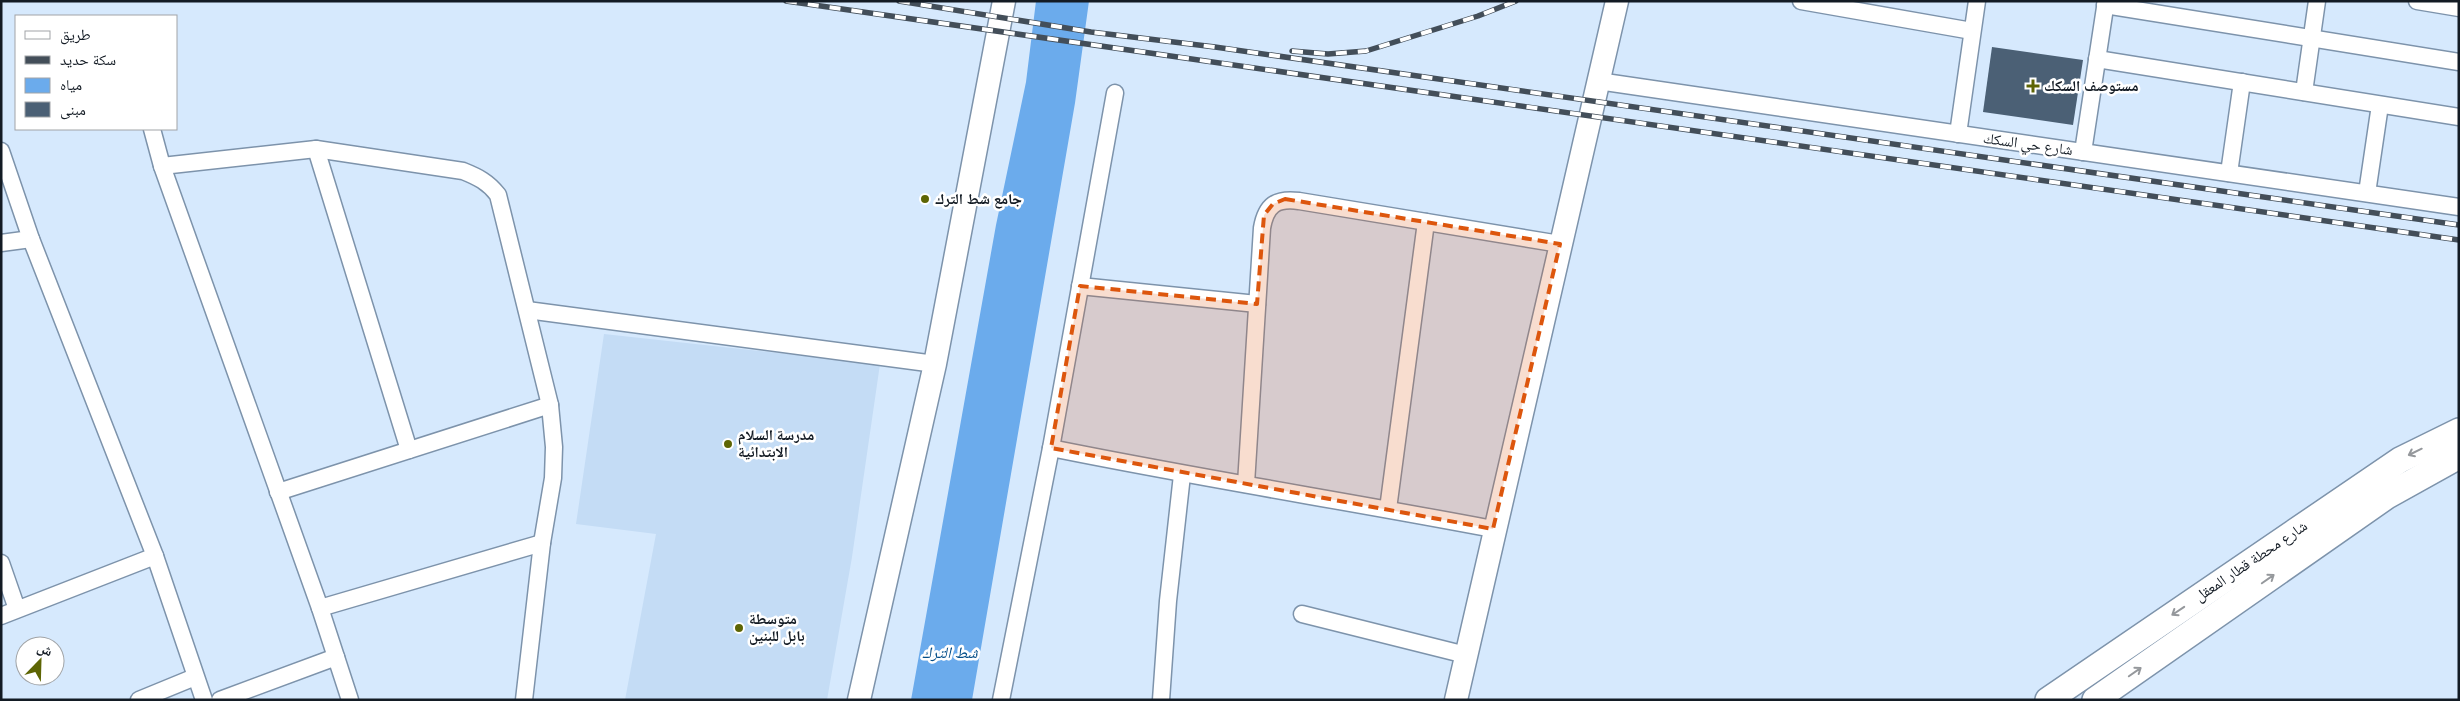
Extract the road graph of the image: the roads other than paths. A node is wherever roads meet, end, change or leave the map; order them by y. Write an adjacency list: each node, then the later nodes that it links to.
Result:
1 (1004, 1): 35 (street)
2 (1617, 1): 13 (street)
3 (1801, 1): 9 (street)
4 (1977, 1): 9 (street)
5 (2317, 1): 10 (street)
6 (2417, 1): 8 (street)
7 (2106, 3): 10 (street); 11 (street)
8 (2459, 8)
9 (1972, 31): 20 (street)
10 (2312, 38): 12 (street); 15 (street)
11 (2097, 59): 14 (street); 23 (street)
12 (2459, 62)
13 (1598, 81): 20 (street, شارع حي السكك); 31 (street)
14 (2242, 82): 15 (street); 25 (street)
15 (2304, 92): 17 (street)
16 (1115, 94): 32 (street)
17 (2380, 106): 18 (street); 26 (street)
18 (2459, 117)
19 (152, 130): 24 (street)
20 (1958, 134): 23 (street, شارع حي السكك)
21 (316, 149): 24 (street); 34 (street); 39 (street)
22 (1, 152): 29 (street)
23 (2083, 152): 25 (street, شارع حي السكك)
24 (162, 166): 43 (street)
25 (2229, 173): 26 (street, شارع حي السكك)
26 (2367, 193): 27 (street, شارع حي السكك)
27 (2459, 207)
28 (1426, 222): 31 (street); 33 (street); 44 (street)
29 (30, 239): 30 (street); 47 (street)
30 (1, 243)
31 (1560, 244): 45 (street)
32 (1080, 286): 33 (street); 38 (street)
33 (1257, 304): 42 (street)
34 (528, 310): 35 (street); 36 (street)
35 (935, 364): 61 (street)
36 (550, 405): 39 (street); 46 (street)
37 (2459, 431): 65 (main road, شارع محطة قطار المعقل, one-way to 65)
38 (1050, 448): 41 (street); 62 (street)
39 (409, 450): 43 (street)
40 (2459, 456): 66 (main road, شارع محطة قطار المعقل, one-way to 40)
41 (1182, 475): 42 (street); 63 (street)
42 (1246, 484): 44 (street)
43 (278, 492): 49 (street)
44 (1388, 509): 45 (street)
45 (1493, 529): 53 (street)
46 (542, 543): 49 (street); 60 (street)
47 (154, 556): 50 (street); 55 (street)
48 (1, 563): 50 (street)
49 (320, 608): 54 (street)
50 (17, 610): 52 (street)
51 (1302, 614): 53 (street)
52 (1, 616)
53 (1466, 655): 64 (street)
54 (336, 657): 58 (street); 59 (street)
55 (195, 677): 56 (street); 57 (street)
56 (139, 700)
57 (204, 700)
58 (220, 700)
59 (350, 700)
60 (524, 700)
61 (859, 700)
62 (1001, 700)
63 (1162, 700)
64 (1456, 700)
65 (2048, 700)
66 (2094, 700)

